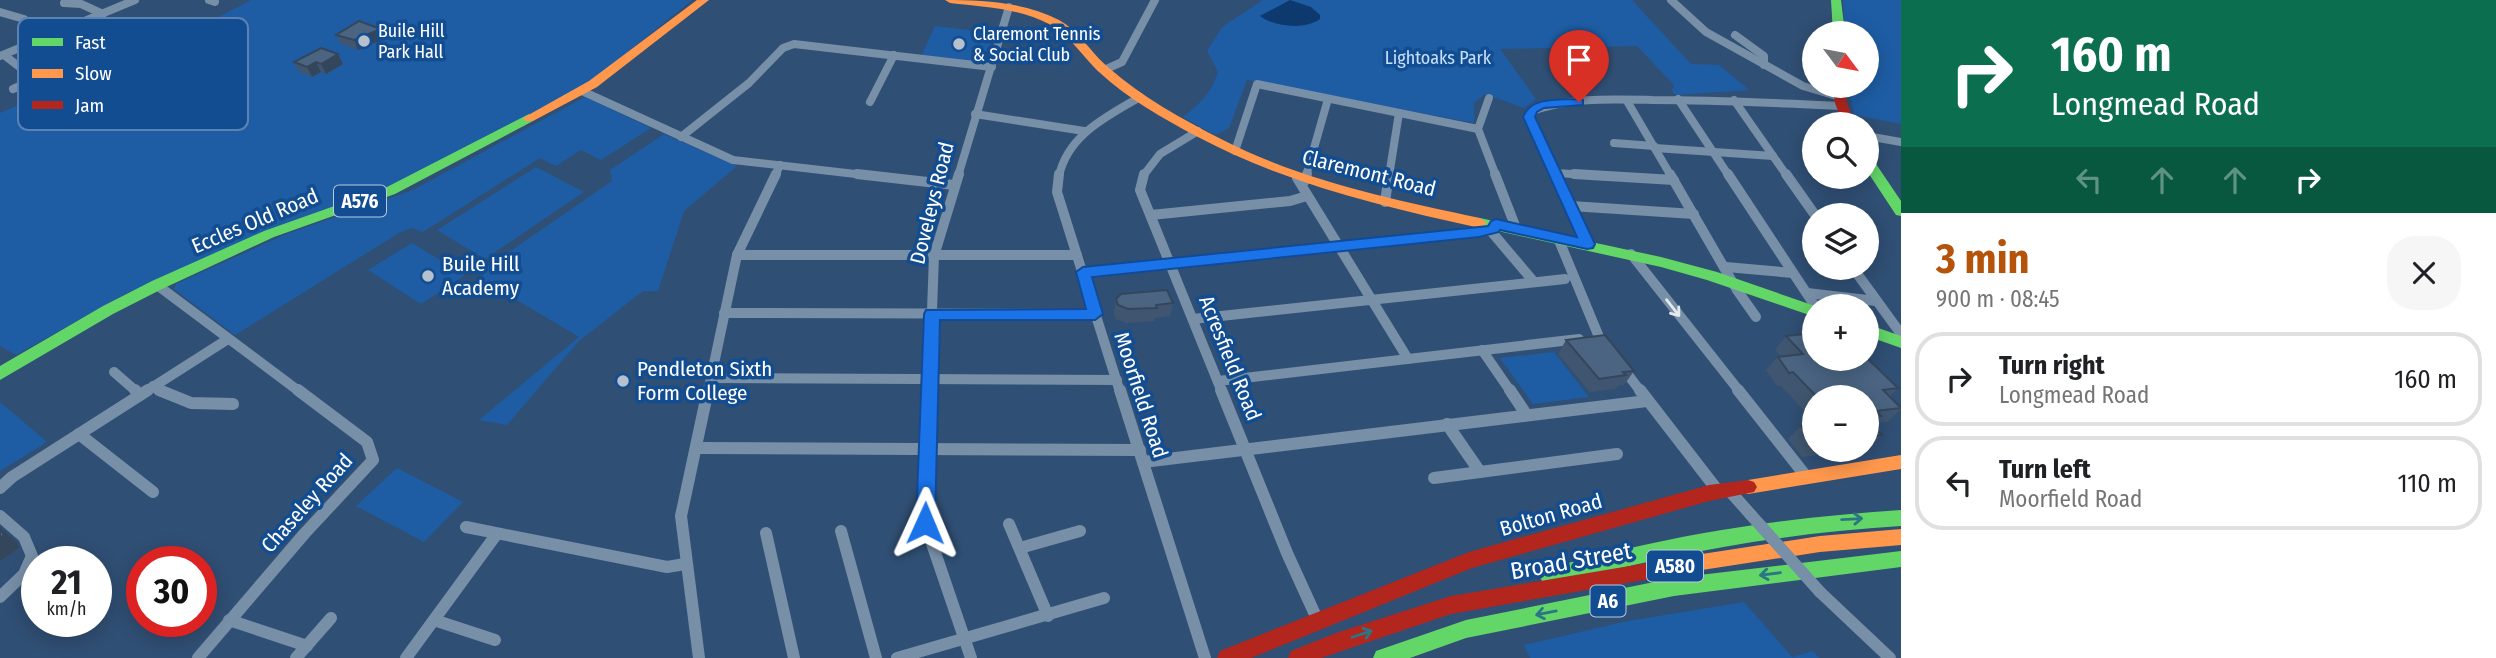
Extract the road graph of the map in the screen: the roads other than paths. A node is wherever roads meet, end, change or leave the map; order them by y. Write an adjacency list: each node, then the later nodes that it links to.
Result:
1 (135, 0): 11 (street)
2 (704, 0): 25 (main road, Eccles Old Road / A576)
3 (950, 0): 8 (main road, Claremont Road)
4 (1155, 0): 21 (street)
5 (1671, 0): 18 (street)
6 (1836, 0): 14 (main road)
7 (64, 3): 11 (street)
8 (1008, 5): 20 (street, Doveleys Road); 21 (main road, Claremont Road)
9 (0, 12): 10 (street)
10 (22, 16)
11 (98, 16): 12 (street); 13 (street)
12 (93, 18)
13 (101, 18)
14 (1838, 21)
15 (1735, 35): 18 (street)
16 (2, 55): 19 (street)
17 (894, 55): 20 (street); 33 (street); 39 (street)
18 (1764, 65): 22 (street)
19 (18, 66)
20 (992, 67): 35 (street, Doveleys Road)
21 (1104, 70): 26 (main road, Claremont Road)
22 (1802, 85)
23 (18, 87): 24 (street)
24 (13, 89)
25 (582, 91): 39 (street); 75 (main road, Eccles Old Road / A576)
26 (1140, 97): 37 (street, Moorfield Road); 38 (main road, Claremont Road)
27 (1802, 97): 31 (street)
28 (1489, 98): 36 (street)
29 (1328, 99): 34 (street); 43 (street); 52 (street)
30 (1678, 99): 31 (street); 32 (street); 44 (street)
31 (1734, 100): 46 (street)
32 (1627, 101): 42 (street); 48 (street)
33 (870, 102)
34 (1399, 113): 36 (street); 53 (street)
35 (975, 114): 37 (street); 51 (street, Doveleys Road)
36 (1478, 129): 60 (street)
37 (1084, 131): 66 (street, Moorfield Road)
38 (1198, 131): 43 (main road, Claremont Road); 58 (street, Acresfield Road)
39 (681, 137): 47 (street)
40 (1879, 138): 41 (street)
41 (1901, 142)
42 (1655, 147): 44 (street); 45 (street); 50 (street)
43 (1235, 151): 52 (main road, Claremont Road)
44 (1713, 152): 46 (street); 71 (street)
45 (1621, 155)
46 (1773, 156): 54 (street)
47 (780, 165): 51 (street); 65 (street)
48 (1556, 173): 50 (street); 55 (street)
49 (1879, 179): 56 (main road)
50 (1674, 180): 57 (street)
51 (954, 185): 67 (street, Doveleys Road)
52 (1303, 185): 53 (main road, Claremont Road); 58 (street); 63 (street)
53 (1385, 202): 59 (main road, Claremont Road)
54 (1806, 203)
55 (1571, 206): 57 (street); 62 (street)
56 (1901, 212)
57 (1694, 214): 69 (street)
58 (1151, 215): 68 (street, Acresfield Road)
59 (1493, 227): 60 (main road, Claremont Road); 63 (street); 73 (street)
60 (1516, 228): 61 (main road, Claremont Road)
61 (1558, 238): 62 (main road, Claremont Road); 88 (street)
62 (1587, 244): 64 (main road, Claremont Road)
63 (1339, 247): 68 (street); 78 (street)
64 (1631, 254): 74 (main road, Claremont Road); 113 (street, one-way to 113)
65 (737, 255): 67 (street); 81 (street)
66 (1077, 255): 67 (street); 70 (street, Moorfield Road)
67 (934, 257): 82 (street, Doveleys Road)
68 (1171, 264): 70 (street); 85 (street, Acresfield Road)
69 (1726, 267): 71 (street); 74 (street)
70 (1083, 272): 83 (street, Moorfield Road)
71 (1793, 273): 76 (street)
72 (1565, 279): 73 (street)
73 (1534, 282): 78 (street)
74 (1735, 284): 80 (main road, Claremont Road); 84 (street)
75 (158, 285): 89 (street, Chaseley Road); 94 (main road, Eccles Old Road / A576)
76 (1807, 293): 77 (street)
77 (1816, 294)
78 (1372, 300): 85 (street); 92 (street)
79 (1879, 305): 87 (street)
80 (1802, 307)
81 (724, 313): 82 (street); 95 (street)
82 (932, 314): 83 (street); 96 (street, Doveleys Road)
83 (1095, 314): 97 (street, Moorfield Road)
84 (1756, 317)
85 (1193, 319): 98 (street, Acresfield Road)
86 (1879, 334): 90 (main road)
87 (1901, 334)
88 (1600, 337): 91 (street); 101 (street)
89 (228, 339): 99 (street); 137 (street, Chaseley Road)
90 (1901, 342)
91 (1482, 350): 92 (street); 103 (street)
92 (1408, 359): 98 (street)
93 (114, 372): 100 (street)
94 (0, 374)
95 (711, 378): 96 (street); 106 (street)
96 (930, 379): 97 (street); 107 (street, Doveleys Road)
97 (1116, 380): 110 (street, Moorfield Road)
98 (1218, 381): 108 (street, Acresfield Road)
99 (153, 386): 100 (street); 102 (street)
100 (140, 395): 105 (street)
101 (1647, 401): 103 (street); 116 (street)
102 (233, 404)
103 (1526, 414): 104 (street)
104 (1447, 424): 108 (street); 112 (street)
105 (79, 434): 115 (street); 117 (street)
106 (696, 448): 107 (street); 129 (street)
107 (926, 449): 110 (street); 141 (street, Doveleys Road)
108 (1247, 450): 110 (street); 139 (street, Acresfield Road)
109 (1617, 454): 112 (street)
110 (1141, 456): 151 (street, Moorfield Road)
111 (1901, 462): 113 (main road, Bolton Road)
112 (1480, 472): 114 (street)
113 (1805, 475): 116 (main road, Bolton Road)
114 (1434, 478)
115 (0, 488)
116 (1723, 490): 139 (main road, Bolton Road); 155 (street, bridge)
117 (153, 492)
118 (0, 516): 132 (street)
119 (1901, 518): 134 (main road, A6, one-way to 119)
120 (1009, 524): 127 (street)
121 (466, 527): 125 (street)
122 (841, 531): 148 (street)
123 (1080, 531): 127 (street)
124 (766, 533): 147 (street)
125 (496, 535): 129 (street); 138 (street)
126 (1901, 537): 134 (main road, Broad Street / A580)
127 (1020, 548): 135 (street)
128 (1901, 559): 130 (main road, Broad Street)
129 (685, 564): 146 (street)
130 (1838, 566): 131 (main road, A6); 154 (main road, Broad Street / A6, one-way to 154)
131 (1901, 567)
132 (0, 597)
133 (1104, 598): 135 (street)
134 (1451, 605): 153 (main road, Broad Street / A6, one-way to 134)
135 (1048, 616): 141 (street)
136 (331, 618): 142 (street)
137 (229, 620): 142 (street); 143 (street, Chaseley Road)
138 (434, 620): 140 (street); 145 (street)
139 (1318, 621): 152 (main road, Bolton Road)
140 (495, 640)
141 (965, 640): 149 (street); 150 (street, Doveleys Road)
142 (307, 646): 144 (street)
143 (198, 658)
144 (296, 658)
145 (406, 658)
146 (699, 658)
147 (794, 658)
148 (876, 658)
149 (897, 658)
150 (971, 658)
151 (1205, 658)
152 (1227, 658)
153 (1298, 658)
154 (1383, 658)
155 (1891, 658)

